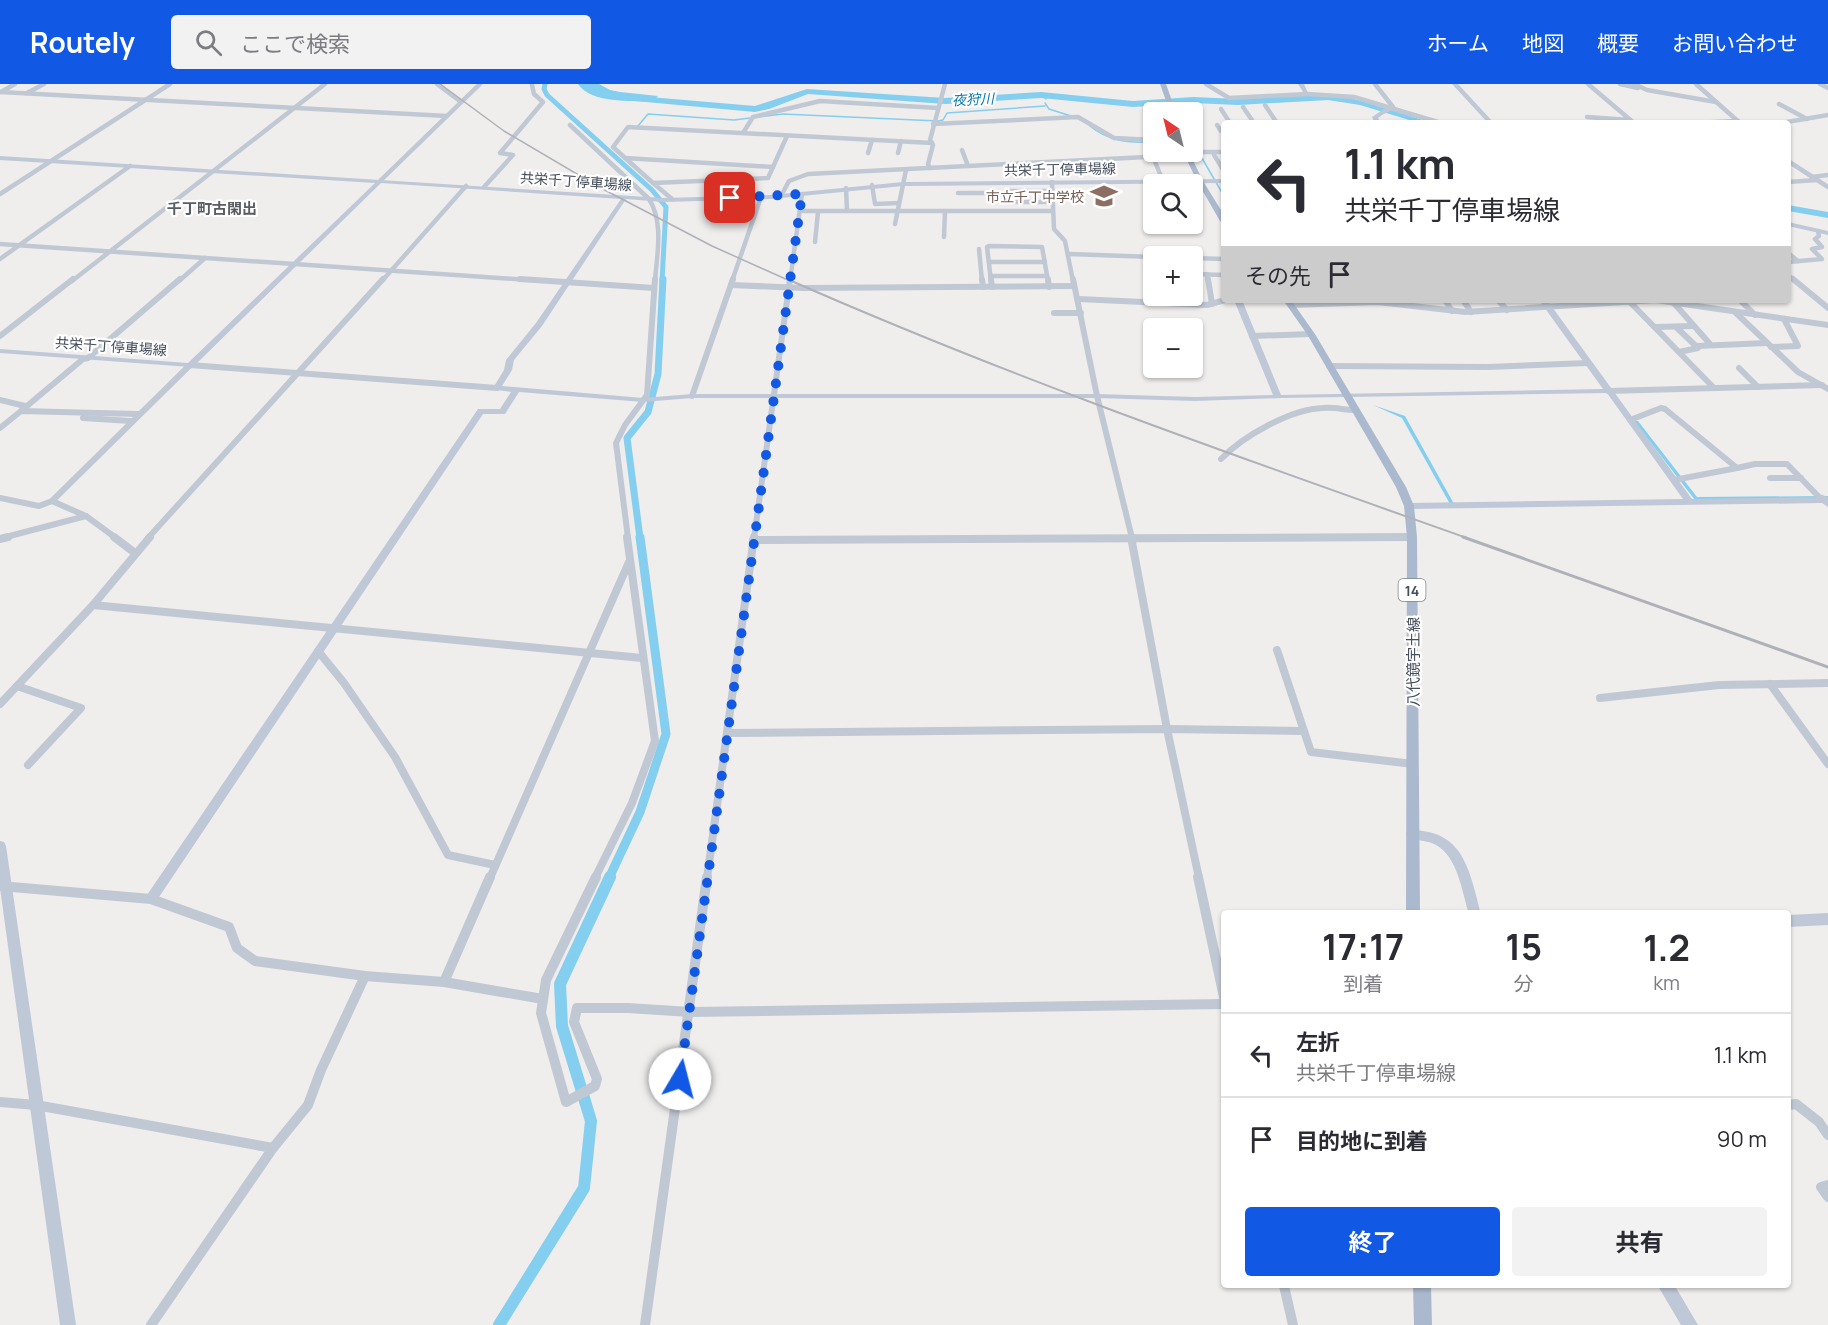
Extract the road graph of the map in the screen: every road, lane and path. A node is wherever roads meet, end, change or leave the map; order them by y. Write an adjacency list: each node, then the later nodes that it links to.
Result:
1 (15, 84): 21 (street)
2 (44, 84): 21 (street)
3 (170, 84): 23 (street)
4 (325, 84): 32 (street)
5 (437, 84): 24 (street)
6 (480, 84): 24 (street)
7 (945, 84): 29 (street)
8 (1163, 84): 25 (main road)
9 (1206, 84): 22 (street)
10 (1300, 84): 22 (street)
11 (1375, 84): 31 (street)
12 (1455, 84): 43 (street)
13 (1588, 84): 45 (street)
14 (1620, 84): 19 (street)
15 (1634, 84): 19 (street)
16 (1696, 84): 26 (street)
17 (1820, 84): 20 (street)
18 (532, 85): 94 (street)
19 (1639, 88): 26 (street)
20 (1828, 88)
21 (26, 94): 23 (street)
22 (1307, 94): 31 (street)
23 (144, 100): 32 (street); 70 (street)
24 (461, 102): 36 (street)
25 (1170, 102)
26 (1716, 102): 46 (street)
27 (1779, 104): 47 (street)
28 (1265, 105): 40 (street)
29 (938, 107): 48 (street); 53 (street)
30 (1243, 107): 39 (street)
31 (1392, 108): 34 (street); 42 (street)
32 (293, 109): 36 (street); 78 (street)
33 (1221, 109): 38 (street)
34 (1383, 112): 41 (street)
35 (1828, 115): 47 (street)
36 (447, 116): 81 (street)
37 (1587, 117): 44 (street)
38 (1228, 120)
39 (1252, 120)
40 (1275, 120)
41 (1377, 120)
42 (1431, 120)
43 (1488, 120)
44 (1614, 120)
45 (1630, 120)
46 (1737, 120)
47 (1809, 120): 49 (street)
48 (934, 121): 56 (street); 58 (street)
49 (1791, 122)
50 (570, 125): 105 (street)
51 (1217, 125): 52 (street)
52 (1221, 131)
53 (743, 133): 54 (street); 69 (street)
54 (788, 136): 55 (street); 75 (street)
55 (872, 140): 57 (street); 63 (street)
56 (1143, 140)
57 (901, 141): 58 (street); 64 (street)
58 (932, 143): 76 (street)
59 (962, 150): 74 (street)
60 (1131, 151): 66 (street)
61 (1203, 152): 62 (street)
62 (1221, 152)
63 (868, 153)
64 (898, 153)
65 (1214, 155): 71 (street)
66 (1134, 157): 67 (street); 74 (street)
67 (1143, 157)
68 (0, 158): 70 (street, 共栄千丁停車場線)
69 (626, 158): 75 (street); 87 (street)
70 (51, 161): 73 (street, 共栄千丁停車場線); 101 (street)
71 (1221, 162)
72 (1791, 163): 80 (street)
73 (130, 166): 78 (street, 共栄千丁停車場線); 123 (street)
74 (968, 166): 76 (street)
75 (773, 167): 87 (street)
76 (930, 168): 77 (street)
77 (906, 170): 90 (street); 102 (street)
78 (213, 171): 81 (street, 共栄千丁停車場線); 125 (street)
79 (1828, 176): 80 (street)
80 (1814, 178): 86 (street); 93 (street)
81 (380, 181): 92 (street, 共栄千丁停車場線); 138 (street)
82 (1143, 181): 85 (street, 共栄千丁停車場線)
83 (1203, 181): 84 (street, 共栄千丁停車場線)
84 (1221, 181)
85 (1052, 182): 88 (street, 共栄千丁停車場線); 96 (street)
86 (1791, 182)
87 (653, 183): 106 (street)
88 (980, 183): 90 (street, 共栄千丁停車場線); 98 (street)
89 (1203, 183): 115 (main road)
90 (903, 184): 91 (street, 共栄千丁停車場線); 108 (street)
91 (873, 185): 95 (street, 共栄千丁停車場線); 108 (street)
92 (466, 186): 94 (street, 共栄千丁停車場線); 139 (street)
93 (1828, 187)
94 (484, 188): 103 (street, 共栄千丁停車場線)
95 (846, 188): 100 (street, 共栄千丁停車場線); 109 (street)
96 (1052, 190): 107 (street); 107 (street)
97 (958, 193): 98 (street)
98 (981, 193): 99 (street)
99 (993, 193)
100 (802, 194): 102 (street, 共栄千丁停車場線); 113 (street)
101 (0, 195)
102 (781, 196): 104 (street, 共栄千丁停車場線)
103 (625, 197): 105 (street, 共栄千丁停車場線); 146 (street)
104 (761, 197): 106 (street, 共栄千丁停車場線); 147 (street)
105 (649, 199): 106 (street, 共栄千丁停車場線); 152 (street)
106 (672, 200)
107 (1052, 202): 112 (street)
108 (899, 203): 110 (street)
109 (847, 211): 110 (street); 114 (street)
110 (898, 211): 111 (street); 116 (street)
111 (945, 211): 112 (street); 120 (street)
112 (1052, 211): 126 (street)
113 (800, 212): 114 (street); 153 (street)
114 (818, 212): 121 (street)
115 (1221, 215)
116 (895, 224)
117 (1791, 225): 118 (street)
118 (1818, 231): 119 (street); 133 (street)
119 (1828, 233)
120 (944, 237)
121 (814, 242)
122 (0, 244): 123 (street)
123 (19, 246): 125 (street); 131 (street)
124 (979, 249): 150 (street)
125 (110, 251): 129 (street); 187 (street)
126 (1069, 254): 128 (street); 149 (street)
127 (1791, 255): 134 (street)
128 (1143, 257)
129 (204, 258): 138 (street); 194 (street)
130 (1203, 258): 132 (street)
131 (0, 259)
132 (1221, 259)
133 (1825, 259): 134 (street)
134 (1798, 261): 137 (street)
135 (989, 262): 136 (street); 136 (street); 143 (street)
136 (1045, 262): 144 (street)
137 (1791, 262)
138 (293, 264): 139 (street); 196 (street)
139 (388, 271): 146 (street); 199 (street)
140 (1203, 274): 141 (street)
141 (1207, 274): 142 (street); 170 (street)
142 (1221, 275)
143 (991, 276): 144 (street); 151 (street)
144 (1047, 276): 148 (street)
145 (1791, 277): 169 (street)
146 (568, 282): 152 (street); 203 (street)
147 (731, 285): 153 (street); 206 (street)
148 (1049, 286): 149 (street); 151 (street)
149 (1074, 286): 154 (street)
150 (983, 287): 151 (street); 153 (street)
151 (992, 287)
152 (654, 288): 212 (street)
153 (790, 288): 207 (street)
154 (1078, 300): 170 (street); 178 (street)
155 (1221, 301): 170 (street)
156 (1239, 303): 188 (street)
157 (1289, 303): 186 (main road, 八代鏡宇土線 / 14)
158 (1399, 303): 175 (street)
159 (1447, 303): 175 (street)
160 (1465, 303): 176 (street)
161 (1501, 303): 174 (street)
162 (1546, 303): 172 (street)
163 (1569, 303): 171 (street)
164 (1598, 303): 171 (street)
165 (1631, 303): 184 (street)
166 (1673, 303): 183 (street)
167 (1699, 303): 179 (street)
168 (1743, 303): 180 (street)
169 (1825, 303): 173 (street)
170 (1212, 304)
171 (1572, 307): 172 (street)
172 (1550, 308): 174 (street); 195 (street)
173 (1828, 309)
174 (1507, 310): 176 (street)
175 (1452, 311): 176 (street)
176 (1471, 312)
177 (1054, 313): 178 (street)
178 (1081, 313): 208 (street)
179 (1736, 313): 180 (street); 190 (street)
180 (1755, 315): 181 (street)
181 (1784, 319): 182 (street); 190 (street)
182 (1828, 325)
183 (1692, 326): 185 (street); 189 (street)
184 (1656, 327): 185 (street); 193 (street)
185 (1676, 327): 191 (street)
186 (1311, 334): 188 (street); 197 (main road, 八代鏡宇土線 / 14)
187 (0, 336)
188 (1252, 336): 208 (street)
189 (1710, 344): 190 (street); 191 (street)
190 (1769, 345): 202 (street)
191 (1697, 346): 193 (street)
192 (0, 351): 194 (street, 共栄千丁停車場線)
193 (1680, 352): 200 (street)
194 (88, 358): 196 (street, 共栄千丁停車場線); 213 (street)
195 (1588, 363): 197 (street); 205 (street)
196 (190, 365): 199 (street); 215 (street)
197 (1329, 366): 209 (main road, 八代鏡宇土線 / 14)
198 (1739, 368): 201 (street)
199 (300, 373): 203 (street); 234 (street)
200 (1713, 387): 201 (street); 205 (street)
201 (1758, 387): 202 (street)
202 (1825, 387)
203 (497, 388): 204 (street)
204 (516, 390): 212 (street); 237 (street)
205 (1608, 391): 209 (street); 216 (street)
206 (692, 396): 207 (street); 212 (street)
207 (774, 396): 208 (street); 233 (street)
208 (1097, 396): 232 (street)
209 (1347, 396): 210 (street); 214 (main road, 八代鏡宇土線 / 14)
210 (1284, 397)
211 (0, 400): 213 (street)
212 (643, 400): 235 (street)
213 (22, 410): 215 (street); 217 (street); 218 (street)
214 (1356, 410): 219 (street); 228 (main road, 八代鏡宇土線 / 14)
215 (138, 414): 217 (street)
216 (1630, 420): 220 (street); 223 (street)
217 (131, 421): 225 (street)
218 (0, 428)
219 (1221, 459)
220 (1737, 468): 222 (street); 223 (street)
221 (1770, 478): 222 (street)
222 (1801, 478): 227 (street)
223 (1674, 480): 226 (street)
224 (0, 498): 225 (street)
225 (52, 501): 229 (street)
226 (1689, 501): 227 (street); 228 (street)
227 (1827, 502)
228 (1409, 506): 230 (main road, 八代鏡宇土線 / 14)
229 (86, 516): 231 (street); 234 (street)
230 (1412, 537): 232 (street); 250 (main road, 八代鏡宇土線 / 14)
231 (0, 539)
232 (1132, 539): 233 (street); 247 (street)
233 (753, 540): 249 (street)
234 (135, 553): 236 (street)
235 (629, 561): 240 (street); 241 (street)
236 (93, 605): 237 (street); 244 (street)
237 (334, 628): 239 (street); 240 (street)
238 (1276, 650): 248 (street)
239 (318, 651): 255 (street); 257 (street)
240 (588, 653): 241 (street); 255 (street)
241 (642, 658): 265 (street)
242 (1828, 683): 243 (street)
243 (1770, 684): 245 (street); 251 (street)
244 (17, 686): 246 (street); 252 (street)
245 (1600, 698)
246 (0, 704)
247 (1167, 729): 248 (street); 249 (street); 264 (street)
248 (1304, 731): 250 (street)
249 (727, 732): 267 (street)
250 (1413, 764): 253 (main road, 八代鏡宇土線 / 14)
251 (1828, 764)
252 (28, 765)
253 (1412, 834): 258 (main road, 八代鏡宇土線 / 14); 259 (street)
254 (0, 846): 256 (street)
255 (495, 865): 263 (street)
256 (3, 886): 257 (street); 269 (street)
257 (151, 899): 262 (street)
258 (1413, 910)
259 (1475, 910)
260 (1828, 919): 261 (street)
261 (1791, 921)
262 (365, 975): 263 (street); 272 (street)
263 (444, 982): 265 (street)
264 (1221, 983)
265 (543, 999): 267 (street)
266 (1221, 1004): 267 (street)
267 (690, 1012): 280 (street)
268 (0, 1102): 269 (street)
269 (36, 1105): 272 (street); 278 (street)
270 (1791, 1105): 271 (street)
271 (1828, 1135)
272 (273, 1148): 279 (street)
273 (1828, 1185): 274 (street)
274 (1828, 1197)
275 (1284, 1288): 281 (street)
276 (1422, 1288): 282 (main road)
277 (1667, 1288): 283 (street)
278 (68, 1325)
279 (151, 1325)
280 (645, 1325)
281 (1293, 1325)
282 (1423, 1325)
283 (1690, 1325)

